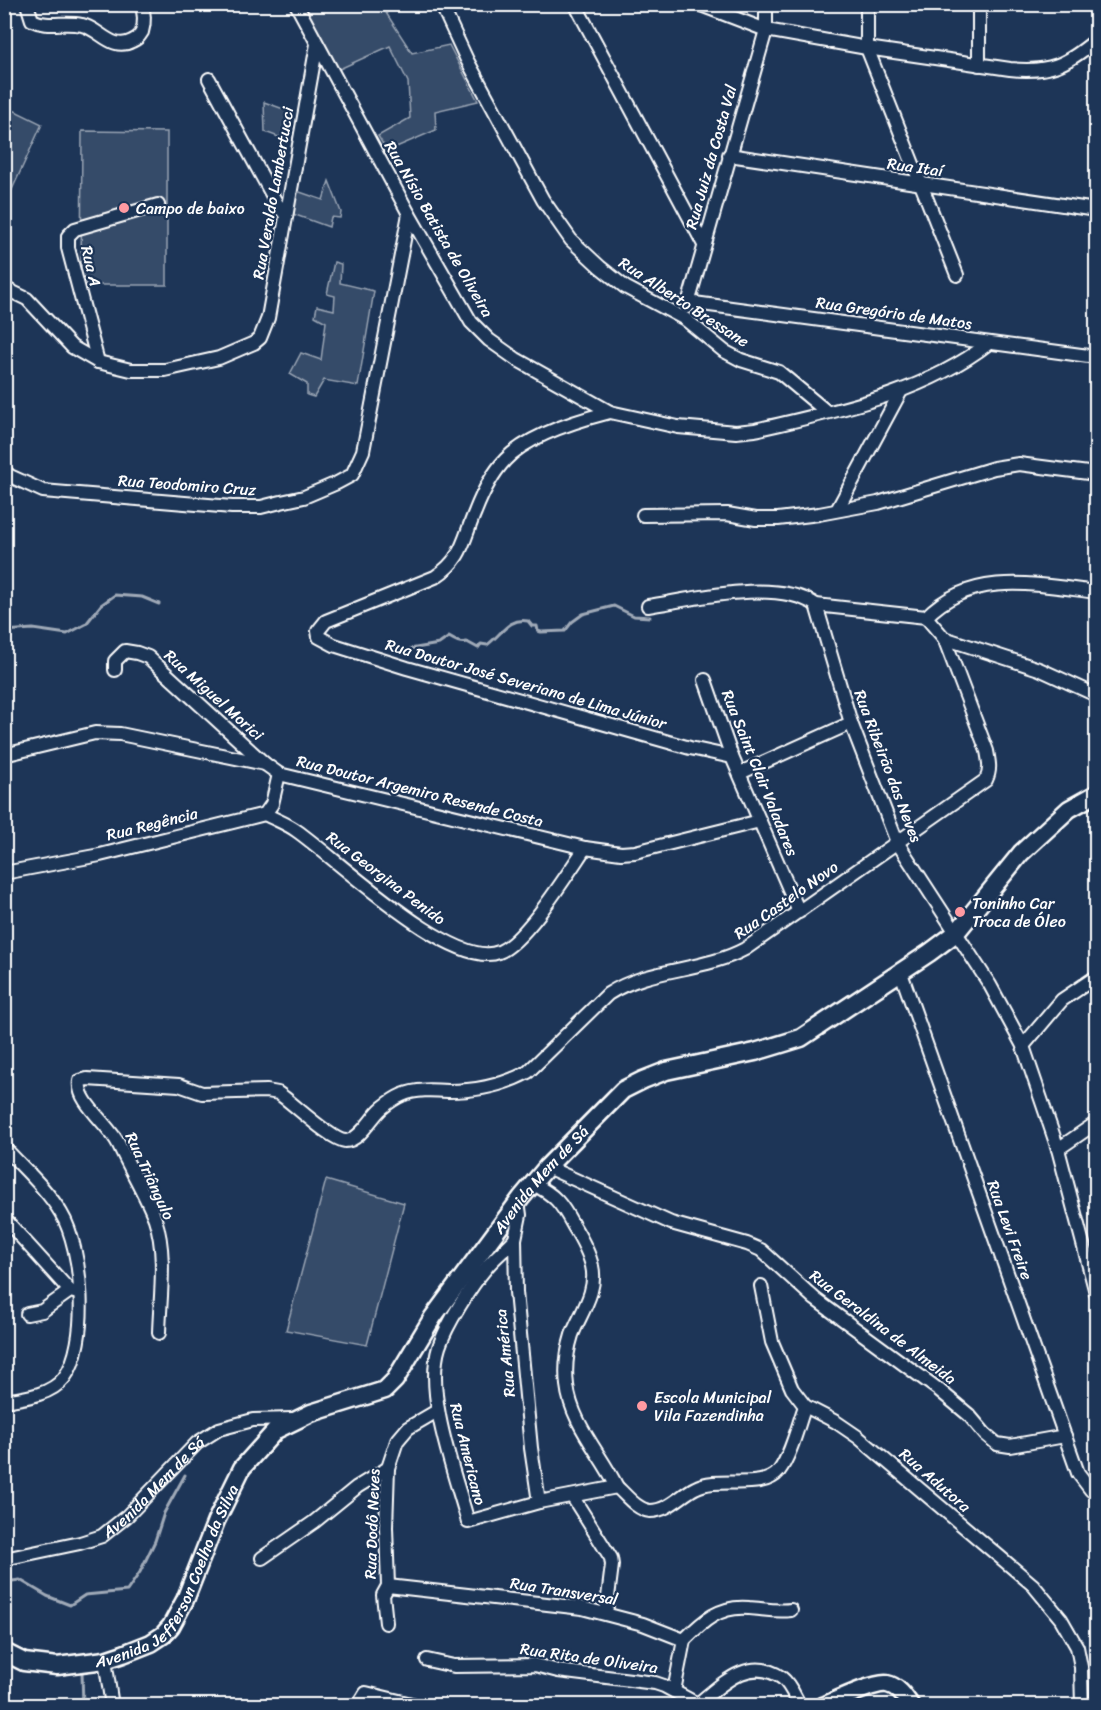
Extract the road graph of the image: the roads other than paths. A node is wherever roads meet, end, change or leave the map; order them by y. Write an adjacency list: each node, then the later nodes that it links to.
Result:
1 (27, 4): 2 (street)
2 (141, 4)
3 (296, 4): 12 (street, Rua Nísio Batista de Oliveira)
4 (441, 4): 26 (street, Rua Alberto Bressane)
5 (575, 4): 22 (street)
6 (698, 4): 10 (street)
7 (766, 4): 10 (street, Rua Juiz da Costa Val)
8 (867, 4): 13 (street)
9 (979, 4): 14 (street)
10 (766, 30): 13 (street); 16 (street, Rua Juiz da Costa Val)
11 (1096, 40): 14 (street)
12 (317, 44): 20 (street, Rua Veraldo Lambertucci); 21 (street, Rua Nísio Batista de Oliveira)
13 (867, 48): 14 (street); 17 (street)
14 (979, 65)
15 (209, 79): 20 (street)
16 (729, 155): 17 (street, Rua Itaí); 22 (street, Rua Juiz da Costa Val)
17 (920, 184): 19 (street, Rua Itaí); 23 (street)
18 (158, 205): 29 (street, Rua A)
19 (1096, 210)
20 (285, 214): 29 (street, Rua Veraldo Lambertucci)
21 (409, 214): 31 (street, Rua Nísio Batista de Oliveira); 33 (street, Rua Teodomiro Cruz)
22 (703, 243): 25 (street, Rua Juiz da Costa Val)
23 (957, 275)
24 (4, 288): 29 (street)
25 (687, 302): 26 (street, Rua Juiz da Costa Val); 27 (street, Rua Gregório de Matos)
26 (685, 319): 32 (street, Rua Alberto Bressane)
27 (989, 343): 28 (street, Rua Gregório de Matos); 30 (street, Rua Nísio Batista de Oliveira)
28 (1096, 357)
29 (98, 362)
30 (901, 391): 32 (street, Rua Nísio Batista de Oliveira); 35 (street)
31 (610, 412): 32 (street, Rua Nísio Batista de Oliveira); 47 (street, Rua Doutor José Severiano de Lima Júnior)
32 (827, 412)
33 (4, 471)
34 (1096, 474): 35 (street)
35 (837, 510): 36 (street)
36 (643, 515)
37 (1096, 592): 40 (street)
38 (816, 605): 39 (street); 40 (street); 45 (street, Rua Ribeirão das Neves)
39 (648, 606)
40 (926, 617): 41 (street)
41 (944, 638): 44 (street); 54 (street, Rua Castelo Novo)
42 (115, 670): 48 (street, Rua Miguel Morici)
43 (705, 680): 47 (street, Rua Saint Clair Valadares)
44 (1096, 695)
45 (851, 723): 49 (street); 54 (street, Rua Ribeirão das Neves)
46 (4, 755): 48 (street, Rua Doutor Argemiro Resende Costa)
47 (732, 757): 49 (street, Rua Saint Clair Valadares)
48 (266, 764): 50 (street, Rua Doutor Argemiro Resende Costa)
49 (740, 773): 53 (street, Rua Saint Clair Valadares)
50 (279, 774): 52 (street); 55 (street, Rua Doutor Argemiro Resende Costa)
51 (1096, 794): 58 (street, Avenida Mem de Sá)
52 (265, 814): 55 (street, Rua Georgina Penido); 56 (street, Rua Regência)
53 (760, 821): 55 (street, Rua Doutor Argemiro Resende Costa); 57 (street, Rua Saint Clair Valadares)
54 (897, 842): 57 (street, Rua Castelo Novo); 58 (street, Rua Ribeirão das Neves)
55 (585, 848)
56 (4, 873)
57 (799, 912): 62 (street, Rua Castelo Novo)
58 (956, 933): 59 (street, Avenida Mem de Sá); 61 (street, Rua Ribeirão das Neves)
59 (901, 973): 66 (street, Avenida Mem de Sá); 80 (street, Rua Levi Freire)
60 (1096, 977): 61 (street)
61 (1023, 1046): 65 (street, Rua Ribeirão das Neves)
62 (81, 1081): 75 (street, Rua Triângulo)
63 (1096, 1124): 65 (street)
64 (4, 1146): 72 (street)
65 (1058, 1149): 73 (street, Rua Ribeirão das Neves)
66 (547, 1167): 67 (street, Avenida Mem de Sá); 80 (street, Rua Geraldina de Almeida)
67 (533, 1184): 68 (street, Avenida Mem de Sá); 82 (street)
68 (518, 1201): 70 (street, Rua América); 79 (street, Avenida Mem de Sá)
69 (4, 1218): 72 (street)
70 (515, 1239): 78 (street, Rua Americano); 85 (street, Rua América)
71 (761, 1286): 77 (street, Rua Adutora)
72 (74, 1293): 74 (street); 76 (street)
73 (1096, 1293)
74 (27, 1314)
75 (159, 1333)
76 (4, 1401)
77 (805, 1406): 82 (street); 105 (street, Rua Adutora)
78 (437, 1411): 81 (street, Rua Dodô Neves); 85 (street, Rua Americano)
79 (297, 1419): 87 (street, Avenida Mem de Sá); 94 (street, Avenida Jefferson Coelho da Silva)
80 (1065, 1436): 83 (street, Rua Levi Freire)
81 (388, 1468): 86 (street); 88 (street, Rua Dodô Neves)
82 (616, 1487): 84 (street)
83 (1096, 1491)
84 (572, 1496): 85 (street); 90 (street)
85 (539, 1502)
86 (262, 1558)
87 (4, 1559)
88 (388, 1586): 90 (street, Rua Transversal); 91 (street, Rua Dodô Neves)
89 (791, 1610): 92 (street)
90 (606, 1613): 92 (street, Rua Transversal)
91 (386, 1623)
92 (684, 1640): 96 (street)
93 (4, 1652): 94 (street, Avenida Jefferson Coelho da Silva)
94 (105, 1660): 99 (street)
95 (427, 1660): 96 (street, Rua Rita de Oliveira)
96 (674, 1691): 98 (street, Rua Rita de Oliveira)
97 (854, 1700): 103 (street); 104 (street)
98 (700, 1704): 102 (street)
99 (112, 1706)
100 (358, 1706): 101 (street)
101 (420, 1706)
102 (800, 1706)
103 (823, 1706)
104 (911, 1706)
105 (1082, 1706)

